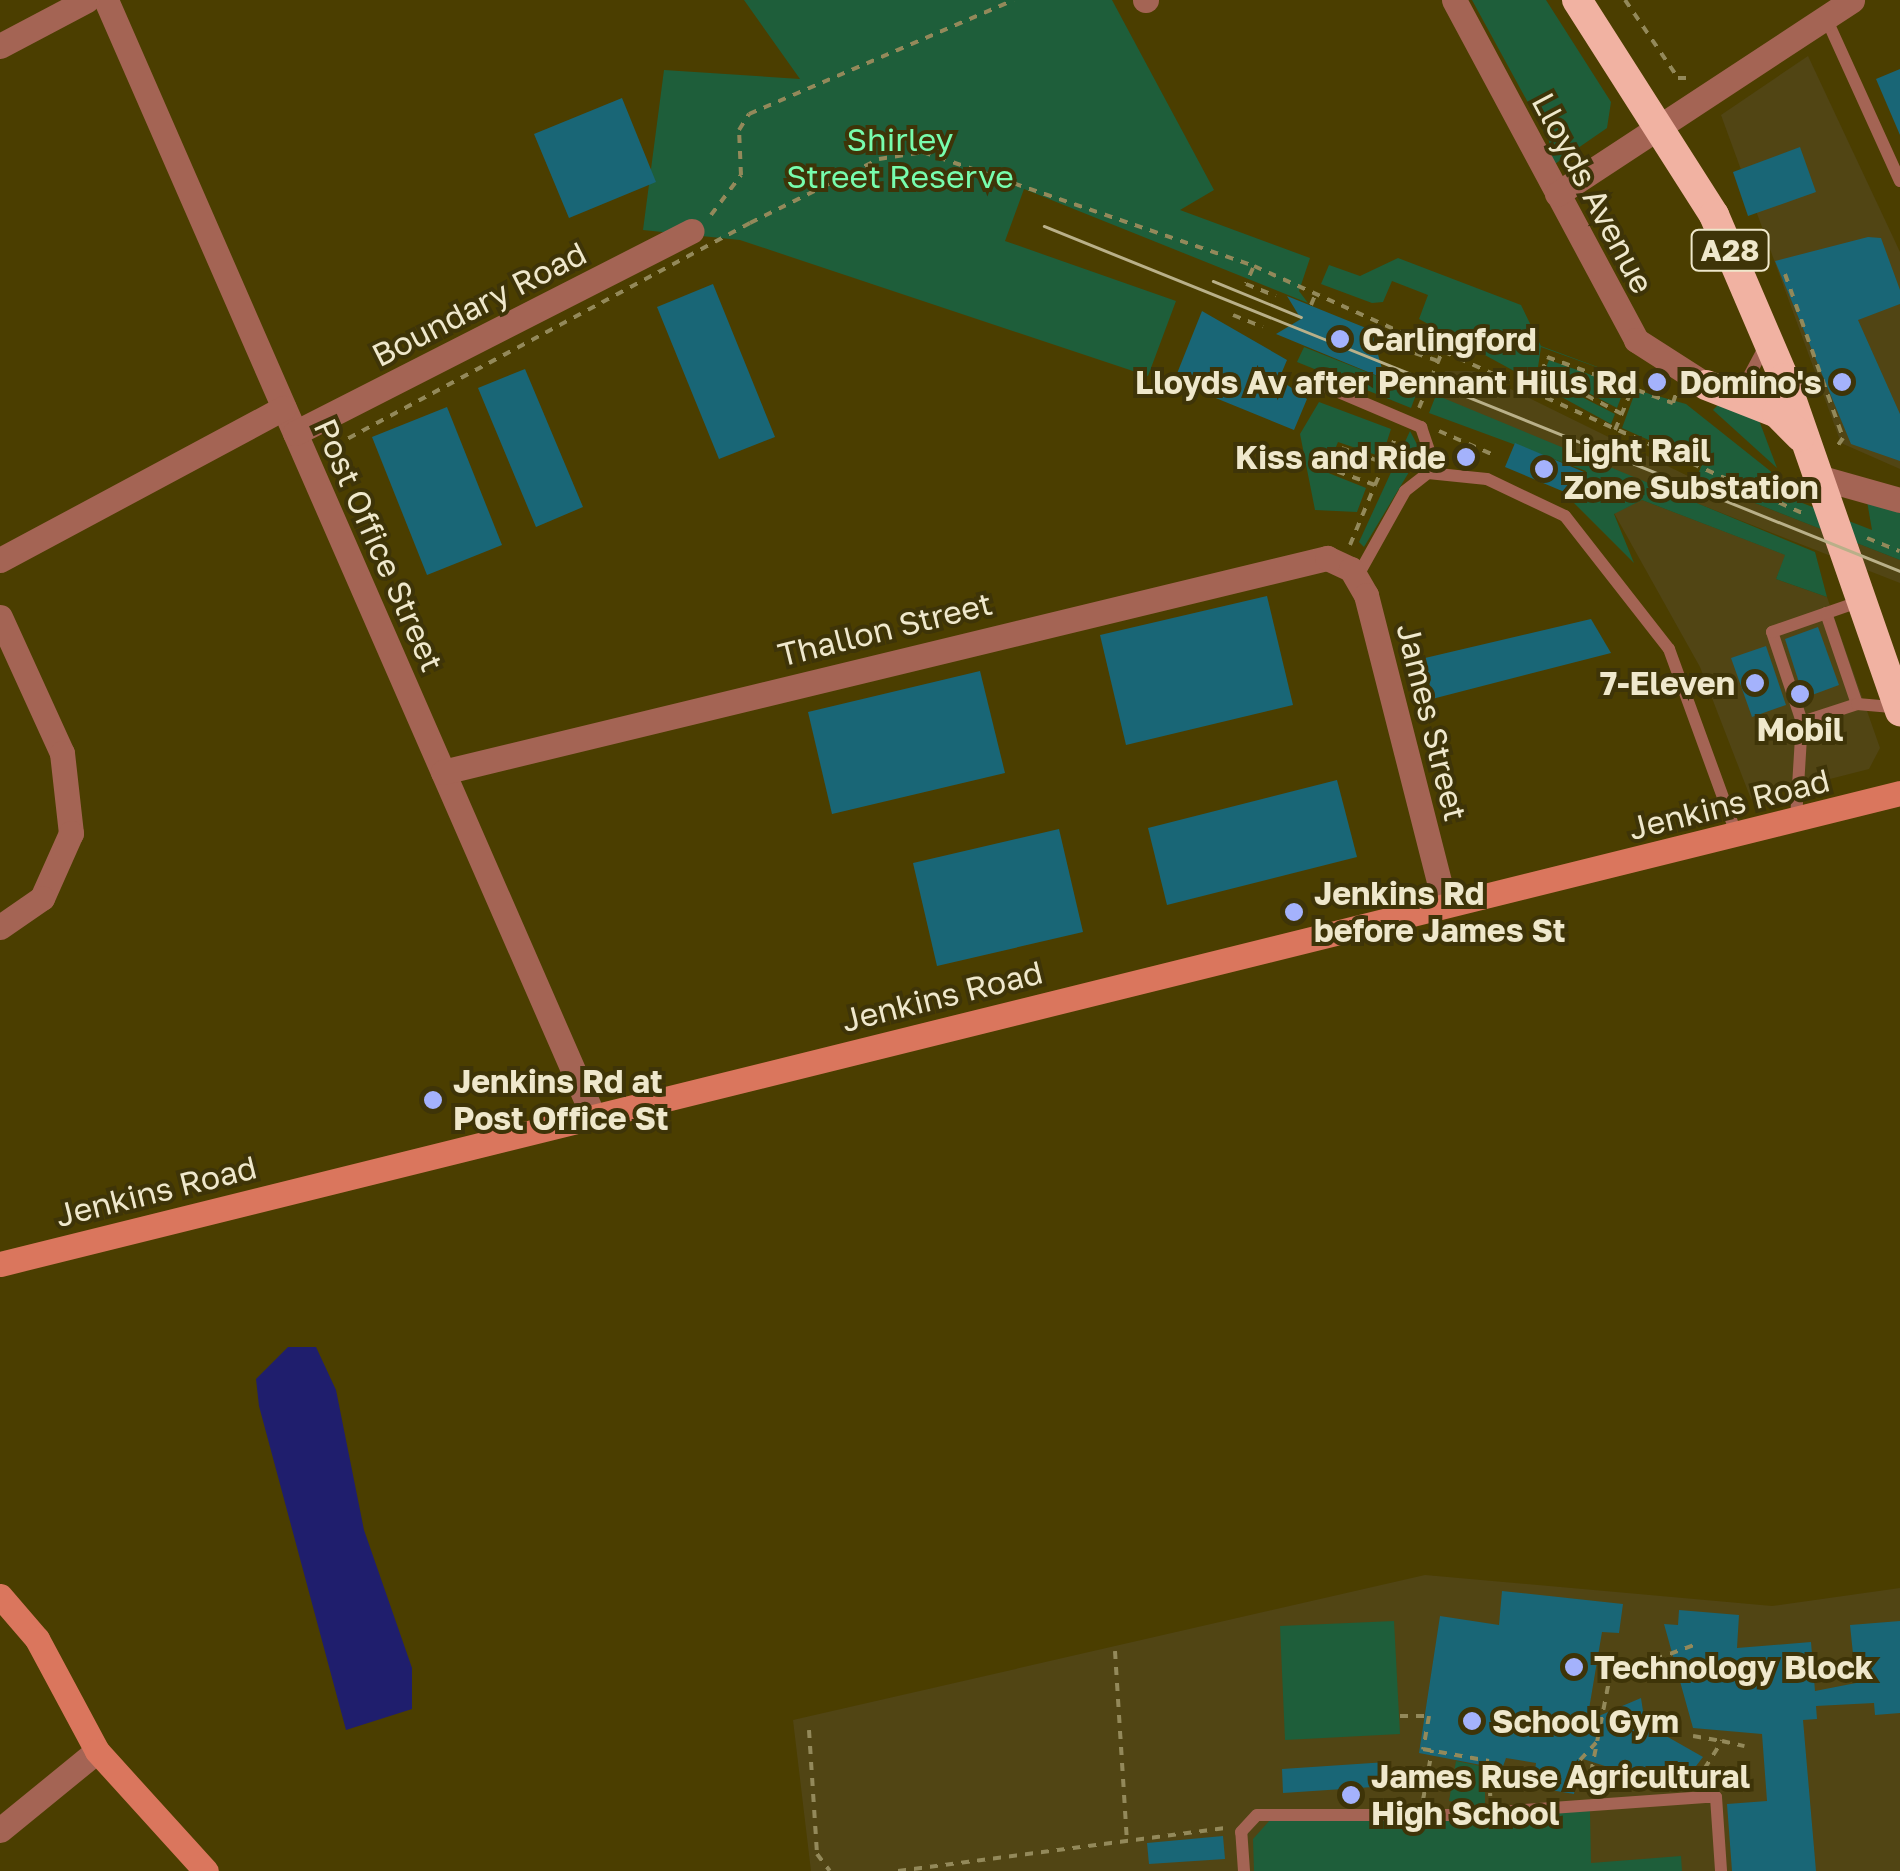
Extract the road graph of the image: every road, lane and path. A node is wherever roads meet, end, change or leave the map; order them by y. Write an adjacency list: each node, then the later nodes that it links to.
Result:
1 (87, 0): 9 (street)
2 (106, 0): 33 (street, Post Office Street)
3 (1014, 0): 14 (path)
4 (1454, 0): 13 (street, Lloyds Avenue)
5 (1577, 0): 11 (highway, A28)
6 (1625, 0): 10 (path)
7 (1852, 0): 8 (street)
8 (1826, 18): 11 (street); 12 (lane)
9 (0, 46)
10 (1687, 78)
11 (1665, 127): 13 (street); 22 (highway, A28)
12 (1900, 181)
13 (1557, 194): 29 (street, Lloyds Avenue)
14 (692, 231): 38 (street, Boundary Road)
15 (1254, 266): 17 (path); 18 (path); 41 (path)
16 (1785, 274): 42 (path)
17 (1316, 292): 19 (path); 23 (path)
18 (1276, 296)
19 (1312, 304)
20 (1232, 315): 21 (path)
21 (1263, 327)
22 (1766, 334): 29 (lane); 40 (highway, A28)
23 (1444, 345): 25 (path); 37 (path)
24 (1414, 352): 25 (path)
25 (1438, 361): 31 (path)
26 (1638, 375): 30 (path)
27 (1402, 382): 31 (path)
28 (1322, 385): 45 (lane)
29 (1706, 385): 40 (highway)
30 (1633, 387): 32 (path); 35 (path); 35 (path)
31 (1426, 392): 34 (path)
32 (1676, 393)
33 (284, 408): 38 (street, Post Office Street); 51 (street)
34 (1419, 410)
35 (1622, 414): 37 (path)
36 (1398, 432): 44 (path)
37 (1614, 432): 47 (path)
38 (295, 433): 59 (street, Post Office Street)
39 (1446, 434): 43 (path)
40 (1806, 442): 47 (highway, A28)
41 (334, 446)
42 (1836, 448)
43 (1496, 456)
44 (1385, 463): 46 (path); 46 (path)
45 (1436, 471): 52 (lane); 62 (lane)
46 (1376, 485): 52 (path)
47 (1819, 500): 48 (street); 53 (highway, A28)
48 (1900, 500)
49 (1847, 530): 50 (path)
50 (1900, 551)
51 (0, 560)
52 (1350, 570): 59 (street, Thallon Street); 63 (street, James Street)
53 (1859, 596): 54 (lane); 57 (highway, A28)
54 (1826, 613): 56 (lane); 58 (lane)
55 (0, 617): 64 (street)
56 (1857, 704): 57 (lane); 58 (lane)
57 (1899, 709)
58 (1802, 722): 61 (lane)
59 (443, 772): 65 (street, Post Office Street)
60 (1900, 793): 61 (main road, Jenkins Road)
61 (1796, 821): 62 (main road, Jenkins Road)
62 (1737, 836): 63 (main road, Jenkins Road)
63 (1444, 905): 65 (main road, Jenkins Road)
64 (0, 927)
65 (593, 1116): 66 (main road, Jenkins Road)
66 (0, 1264)
67 (0, 1596): 78 (main road)
68 (1694, 1644): 73 (path)
69 (1115, 1651): 85 (path)
70 (1400, 1716): 77 (path)
71 (809, 1730): 87 (path)
72 (1694, 1736): 74 (path)
73 (1598, 1742): 79 (path); 81 (path)
74 (1722, 1742)
75 (1734, 1744): 76 (path)
76 (1744, 1746)
77 (1432, 1750): 80 (path); 82 (path)
78 (97, 1751): 84 (street); 86 (main road)
79 (1580, 1760)
80 (1490, 1787)
81 (1588, 1806): 82 (lane); 90 (lane)
82 (1420, 1814): 83 (lane)
83 (1243, 1827): 85 (path); 89 (lane)
84 (0, 1830)
85 (1127, 1842): 88 (path)
86 (206, 1871)
87 (830, 1871)
88 (898, 1871)
89 (1244, 1871)
90 (1721, 1871)

